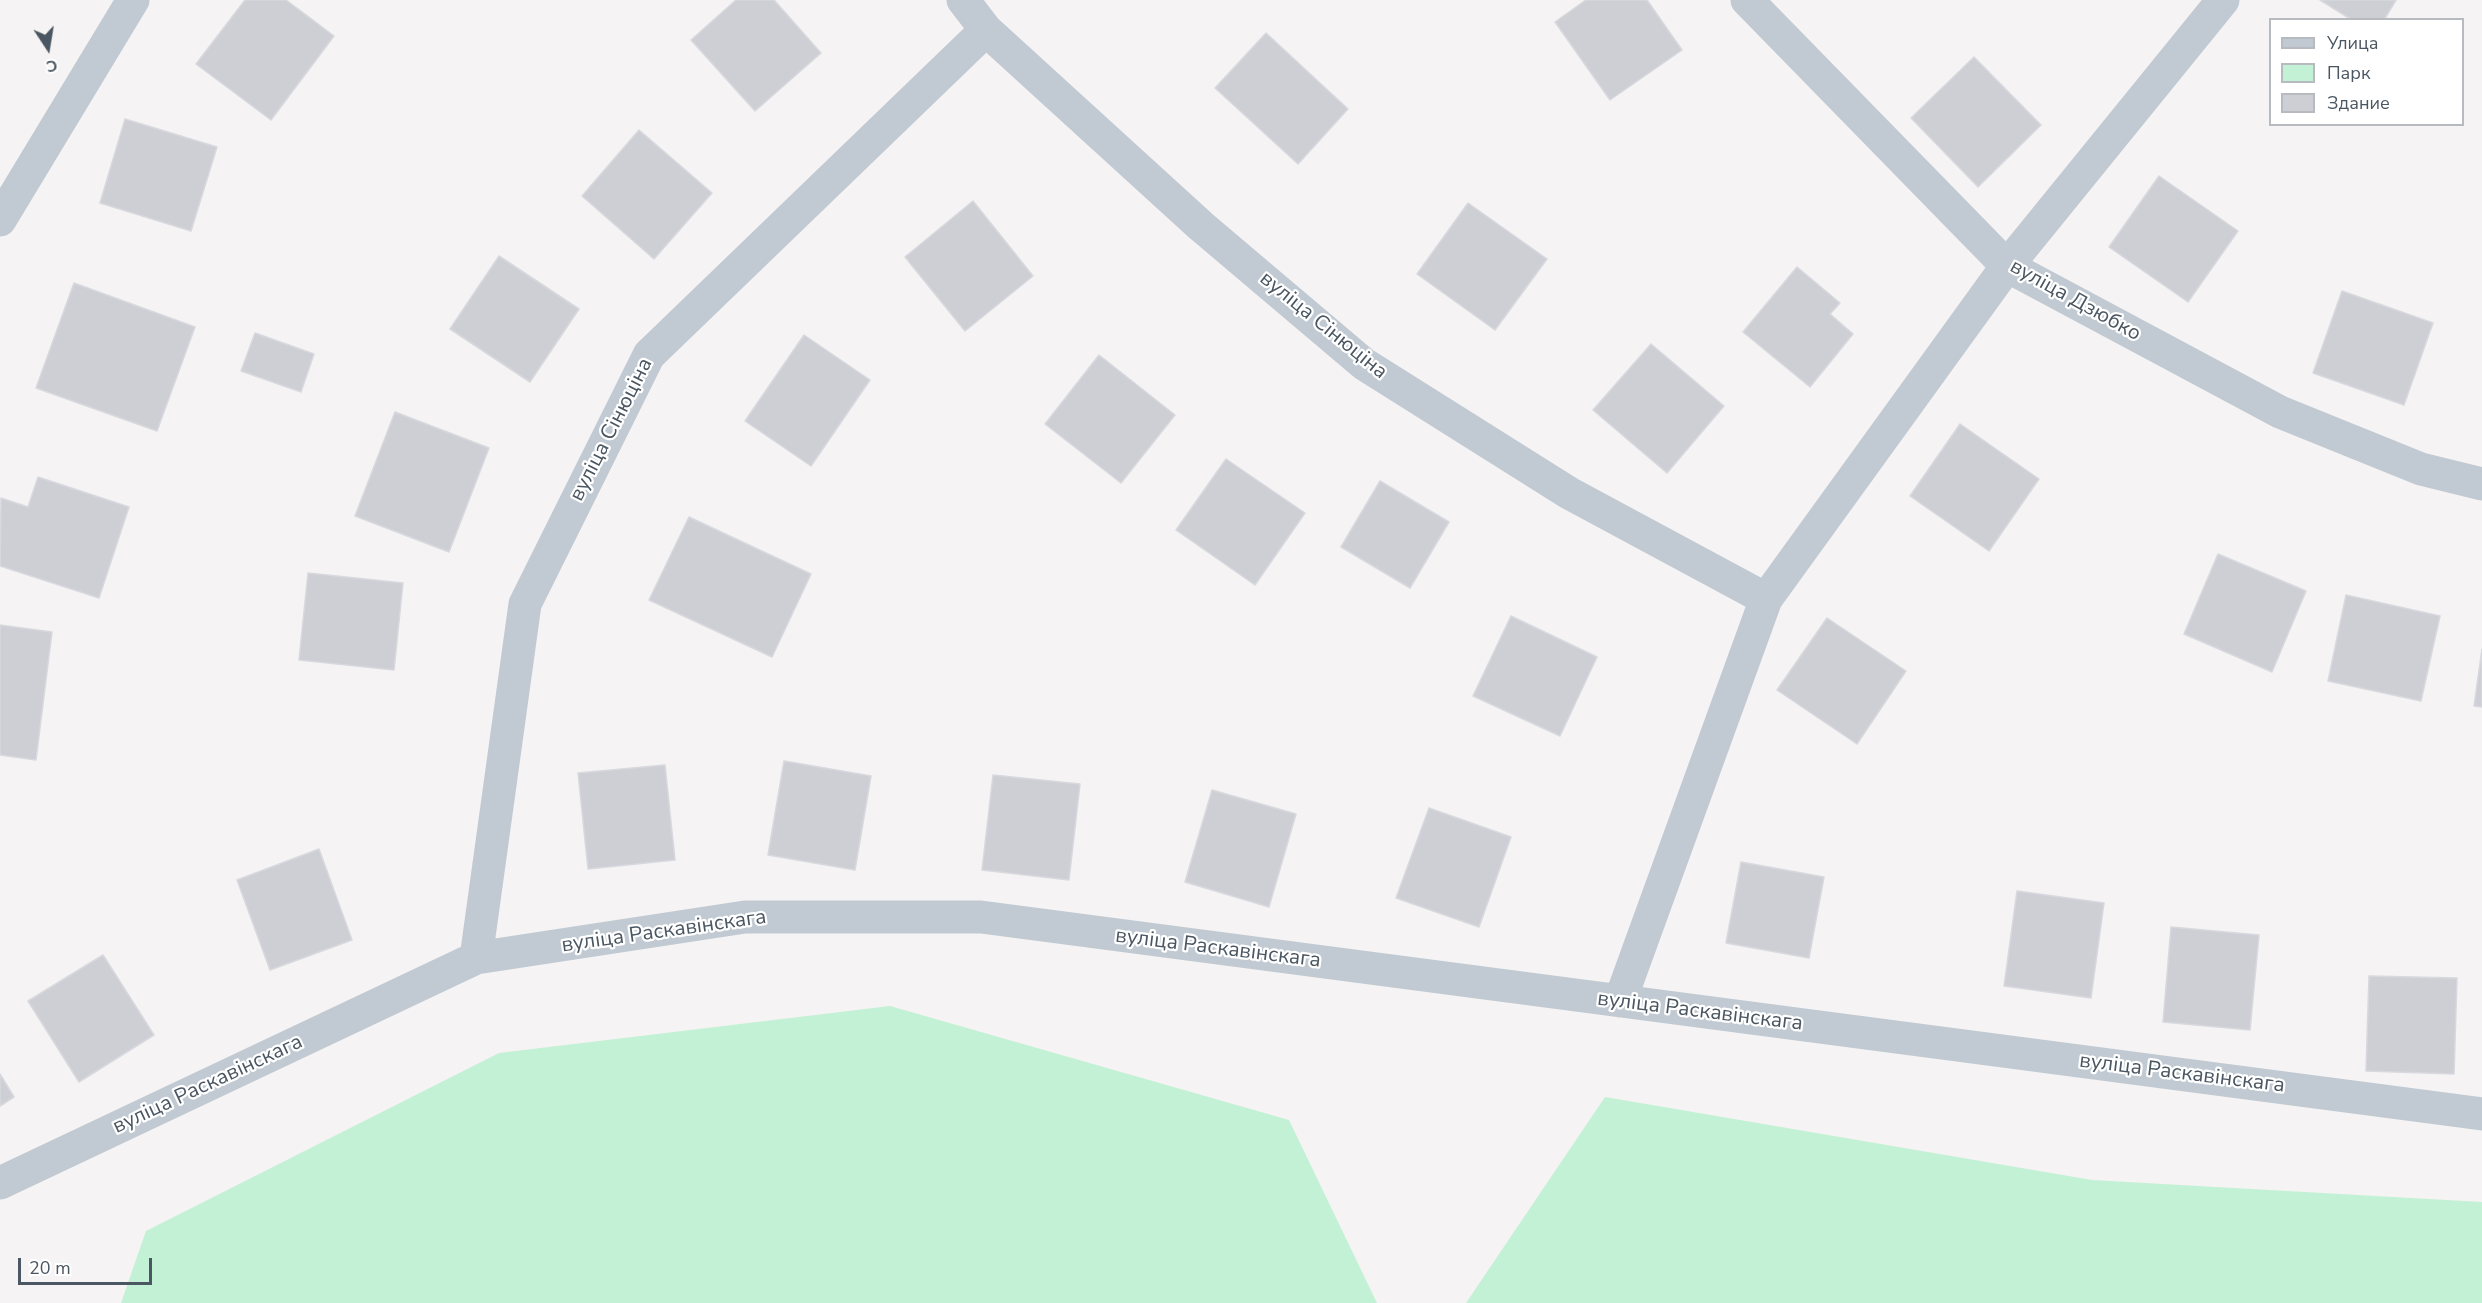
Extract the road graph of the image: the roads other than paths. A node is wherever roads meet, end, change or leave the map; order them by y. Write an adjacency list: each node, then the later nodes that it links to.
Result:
1 (133, 0): 6 (street)
2 (963, 0): 5 (street, вуліца Сінюціна)
3 (1748, 0): 7 (street, вуліца Дзюбко)
4 (2223, 0): 7 (street)
5 (986, 30): 9 (street, вуліца Сінюціна); 10 (street, вуліца Сінюціна)
6 (0, 220)
7 (2007, 266): 8 (street, вуліца Дзюбко); 9 (street)
8 (2482, 484)
9 (1766, 599): 11 (street)
10 (476, 958): 11 (street, вуліца Раскавінскага); 13 (street, вуліца Раскавінскага)
11 (1620, 1001): 12 (street, вуліца Раскавінскага)
12 (2482, 1114)
13 (0, 1183)

